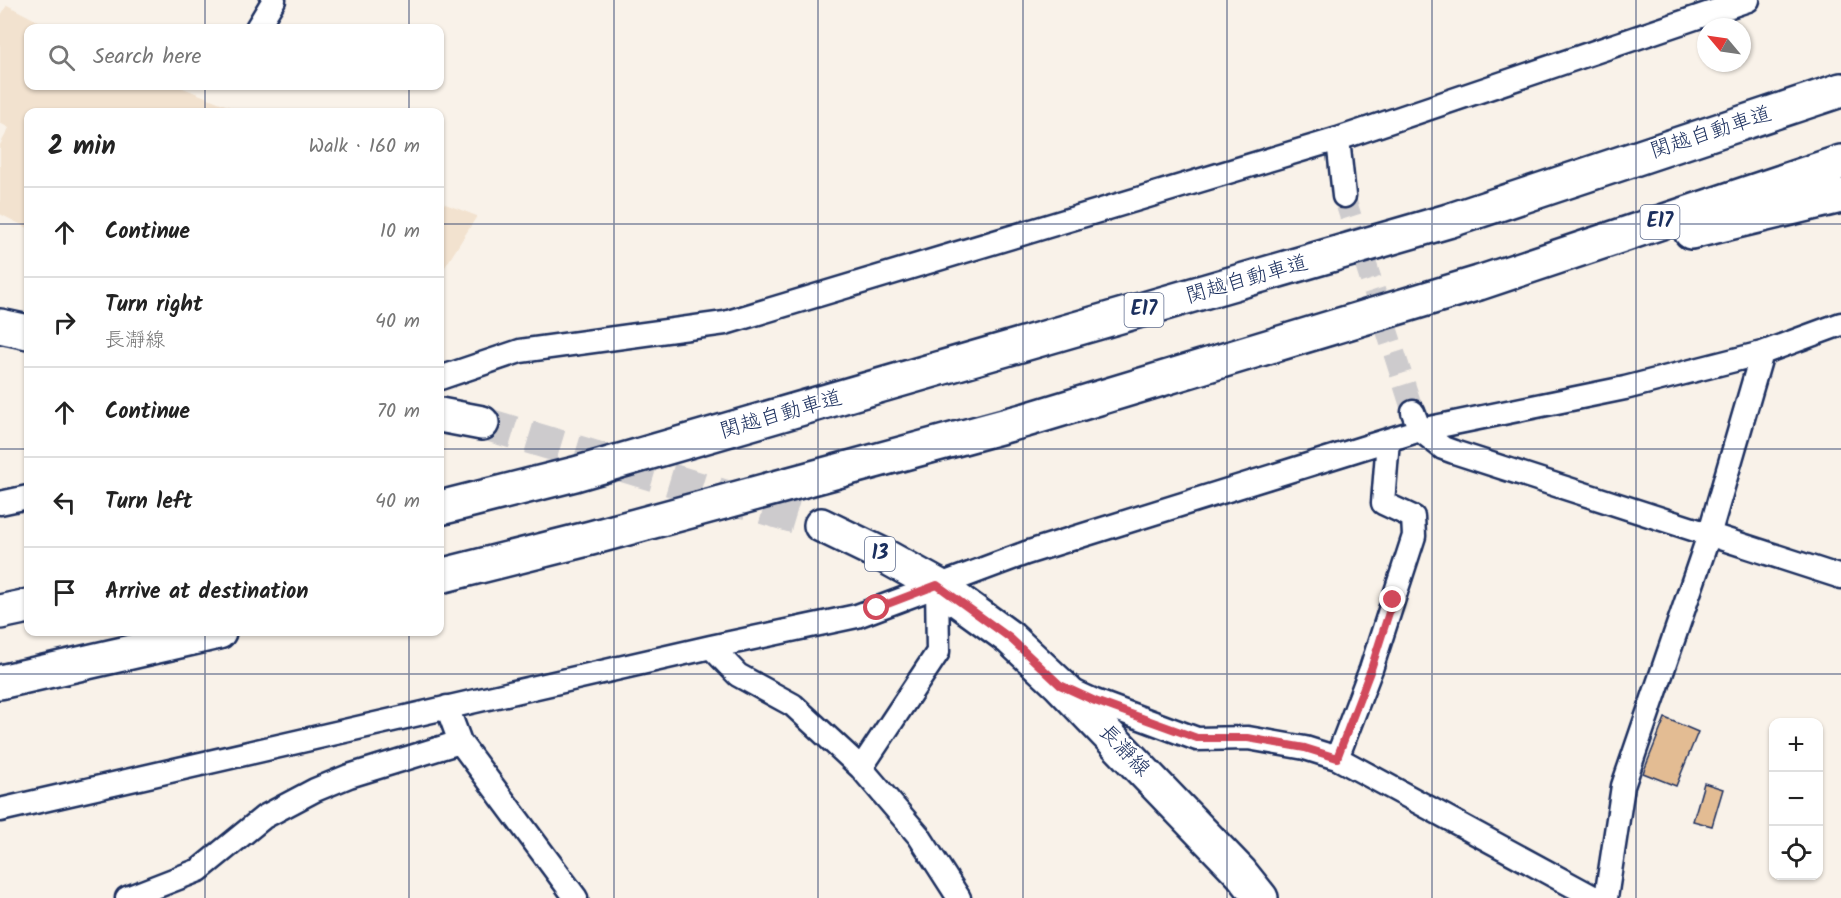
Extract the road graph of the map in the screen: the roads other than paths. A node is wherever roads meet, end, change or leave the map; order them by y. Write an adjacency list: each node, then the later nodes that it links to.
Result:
1 (274, 0): 3 (street)
2 (1748, 0): 5 (street)
3 (259, 24)
4 (1841, 90): 21 (main road, 関越自動車道 / E17)
5 (1338, 139): 7 (street); 14 (street)
6 (1841, 162): 9 (main road, E17)
7 (1344, 196)
8 (1841, 196): 9 (main road)
9 (1479, 283): 24 (main road, E17)
10 (1841, 324): 13 (street)
11 (0, 326): 12 (main road)
12 (24, 331)
13 (1762, 353): 16 (street); 23 (street)
14 (444, 377)
15 (444, 416): 17 (main road)
16 (1417, 421): 18 (street); 23 (street)
17 (482, 423)
18 (1389, 440): 26 (street); 35 (street)
19 (24, 498): 20 (street)
20 (0, 503)
21 (444, 507)
22 (821, 525): 26 (main road, 長瀞線 / 13)
23 (1709, 535): 25 (street); 43 (street)
24 (444, 575)
25 (1841, 577)
26 (937, 585): 30 (street); 32 (main road, 長瀞線 / 13); 36 (street)
27 (24, 607): 28 (main road)
28 (0, 612)
29 (201, 636): 31 (main road)
30 (711, 647): 33 (street); 36 (street)
31 (0, 682)
32 (1060, 685): 35 (street); 41 (main road, 長瀞線 / 13)
33 (447, 707): 34 (street); 37 (street)
34 (460, 742): 38 (street); 39 (street)
35 (1337, 758): 42 (street)
36 (861, 768): 40 (street)
37 (0, 810)
38 (127, 898)
39 (576, 898)
40 (959, 898)
41 (1261, 898)
42 (1595, 898)
43 (1606, 898)

